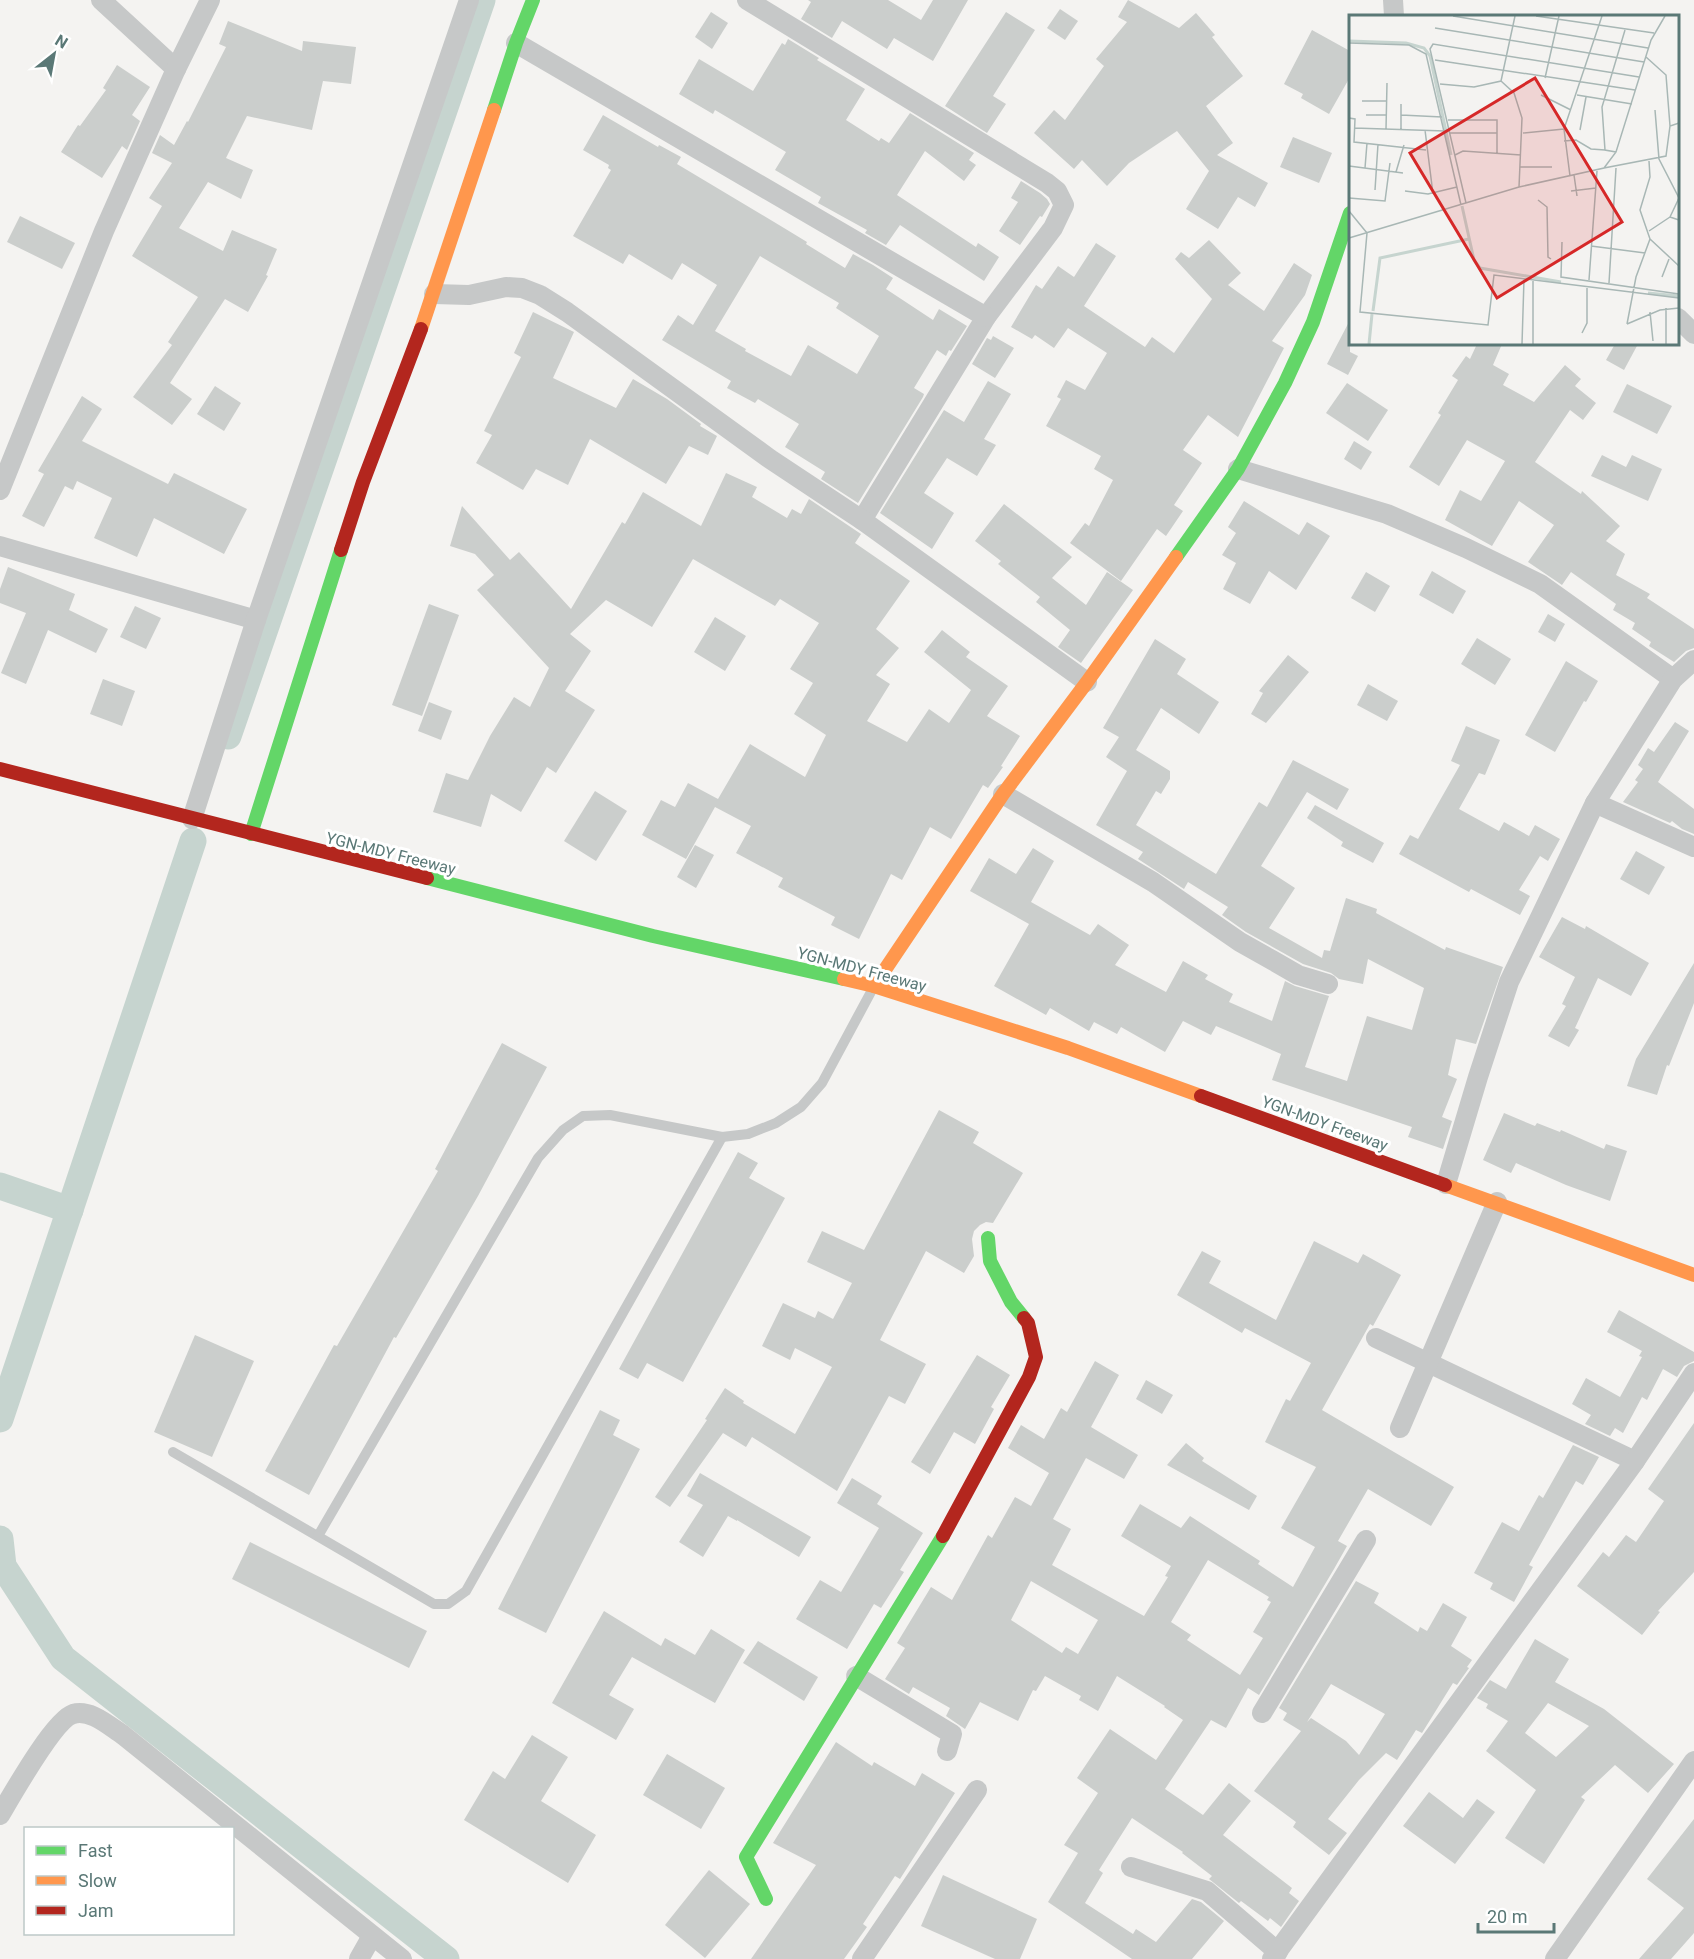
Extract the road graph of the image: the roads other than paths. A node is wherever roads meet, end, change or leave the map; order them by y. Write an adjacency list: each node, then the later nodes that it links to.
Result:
1 (101, 0): 9 (street)
2 (210, 0): 9 (street)
3 (469, 0): 19 (street)
4 (533, 0): 8 (street)
5 (747, 0): 12 (street)
6 (1393, 0): 7 (street)
7 (1394, 15)
8 (516, 43): 11 (street); 12 (street)
9 (176, 69): 16 (street)
10 (1349, 216): 15 (street)
11 (434, 294): 17 (street); 27 (street)
12 (986, 317): 17 (street)
13 (1679, 320): 14 (street)
14 (1694, 334)
15 (1238, 469): 21 (street); 22 (street)
16 (0, 490)
17 (862, 520): 22 (street)
18 (0, 546): 19 (street)
19 (256, 620): 26 (street)
20 (1694, 660): 21 (street)
21 (1673, 679): 25 (street)
22 (1087, 682): 24 (street)
23 (0, 769): 26 (street, YGN-MDY Freeway)
24 (1002, 794): 29 (street); 30 (street)
25 (1595, 803): 28 (street); 32 (street)
26 (192, 819): 27 (street, YGN-MDY Freeway)
27 (251, 834): 30 (street, YGN-MDY Freeway)
28 (1694, 847)
29 (1328, 984)
30 (873, 986): 31 (lane); 32 (street, YGN-MDY Freeway)
31 (722, 1137): 42 (lane); 42 (lane)
32 (1446, 1184): 33 (street, YGN-MDY Freeway)
33 (1497, 1202): 35 (street, YGN-MDY Freeway); 37 (street)
34 (988, 1238): 44 (street)
35 (1694, 1275)
36 (1376, 1338): 37 (street)
37 (1429, 1362): 39 (street); 41 (street)
38 (1694, 1373): 41 (street)
39 (1400, 1428)
40 (173, 1452): 42 (lane)
41 (1635, 1461): 53 (street)
42 (318, 1536)
43 (1366, 1540): 45 (street)
44 (856, 1676): 46 (street); 51 (street)
45 (1262, 1713)
46 (947, 1751)
47 (1694, 1761): 57 (street)
48 (977, 1791): 56 (street)
49 (0, 1815): 52 (street)
50 (1131, 1867): 53 (street)
51 (766, 1899)
52 (372, 1936): 54 (street); 55 (street)
53 (1275, 1955)
54 (359, 1959)
55 (402, 1959)
56 (862, 1959)
57 (1555, 1959)

